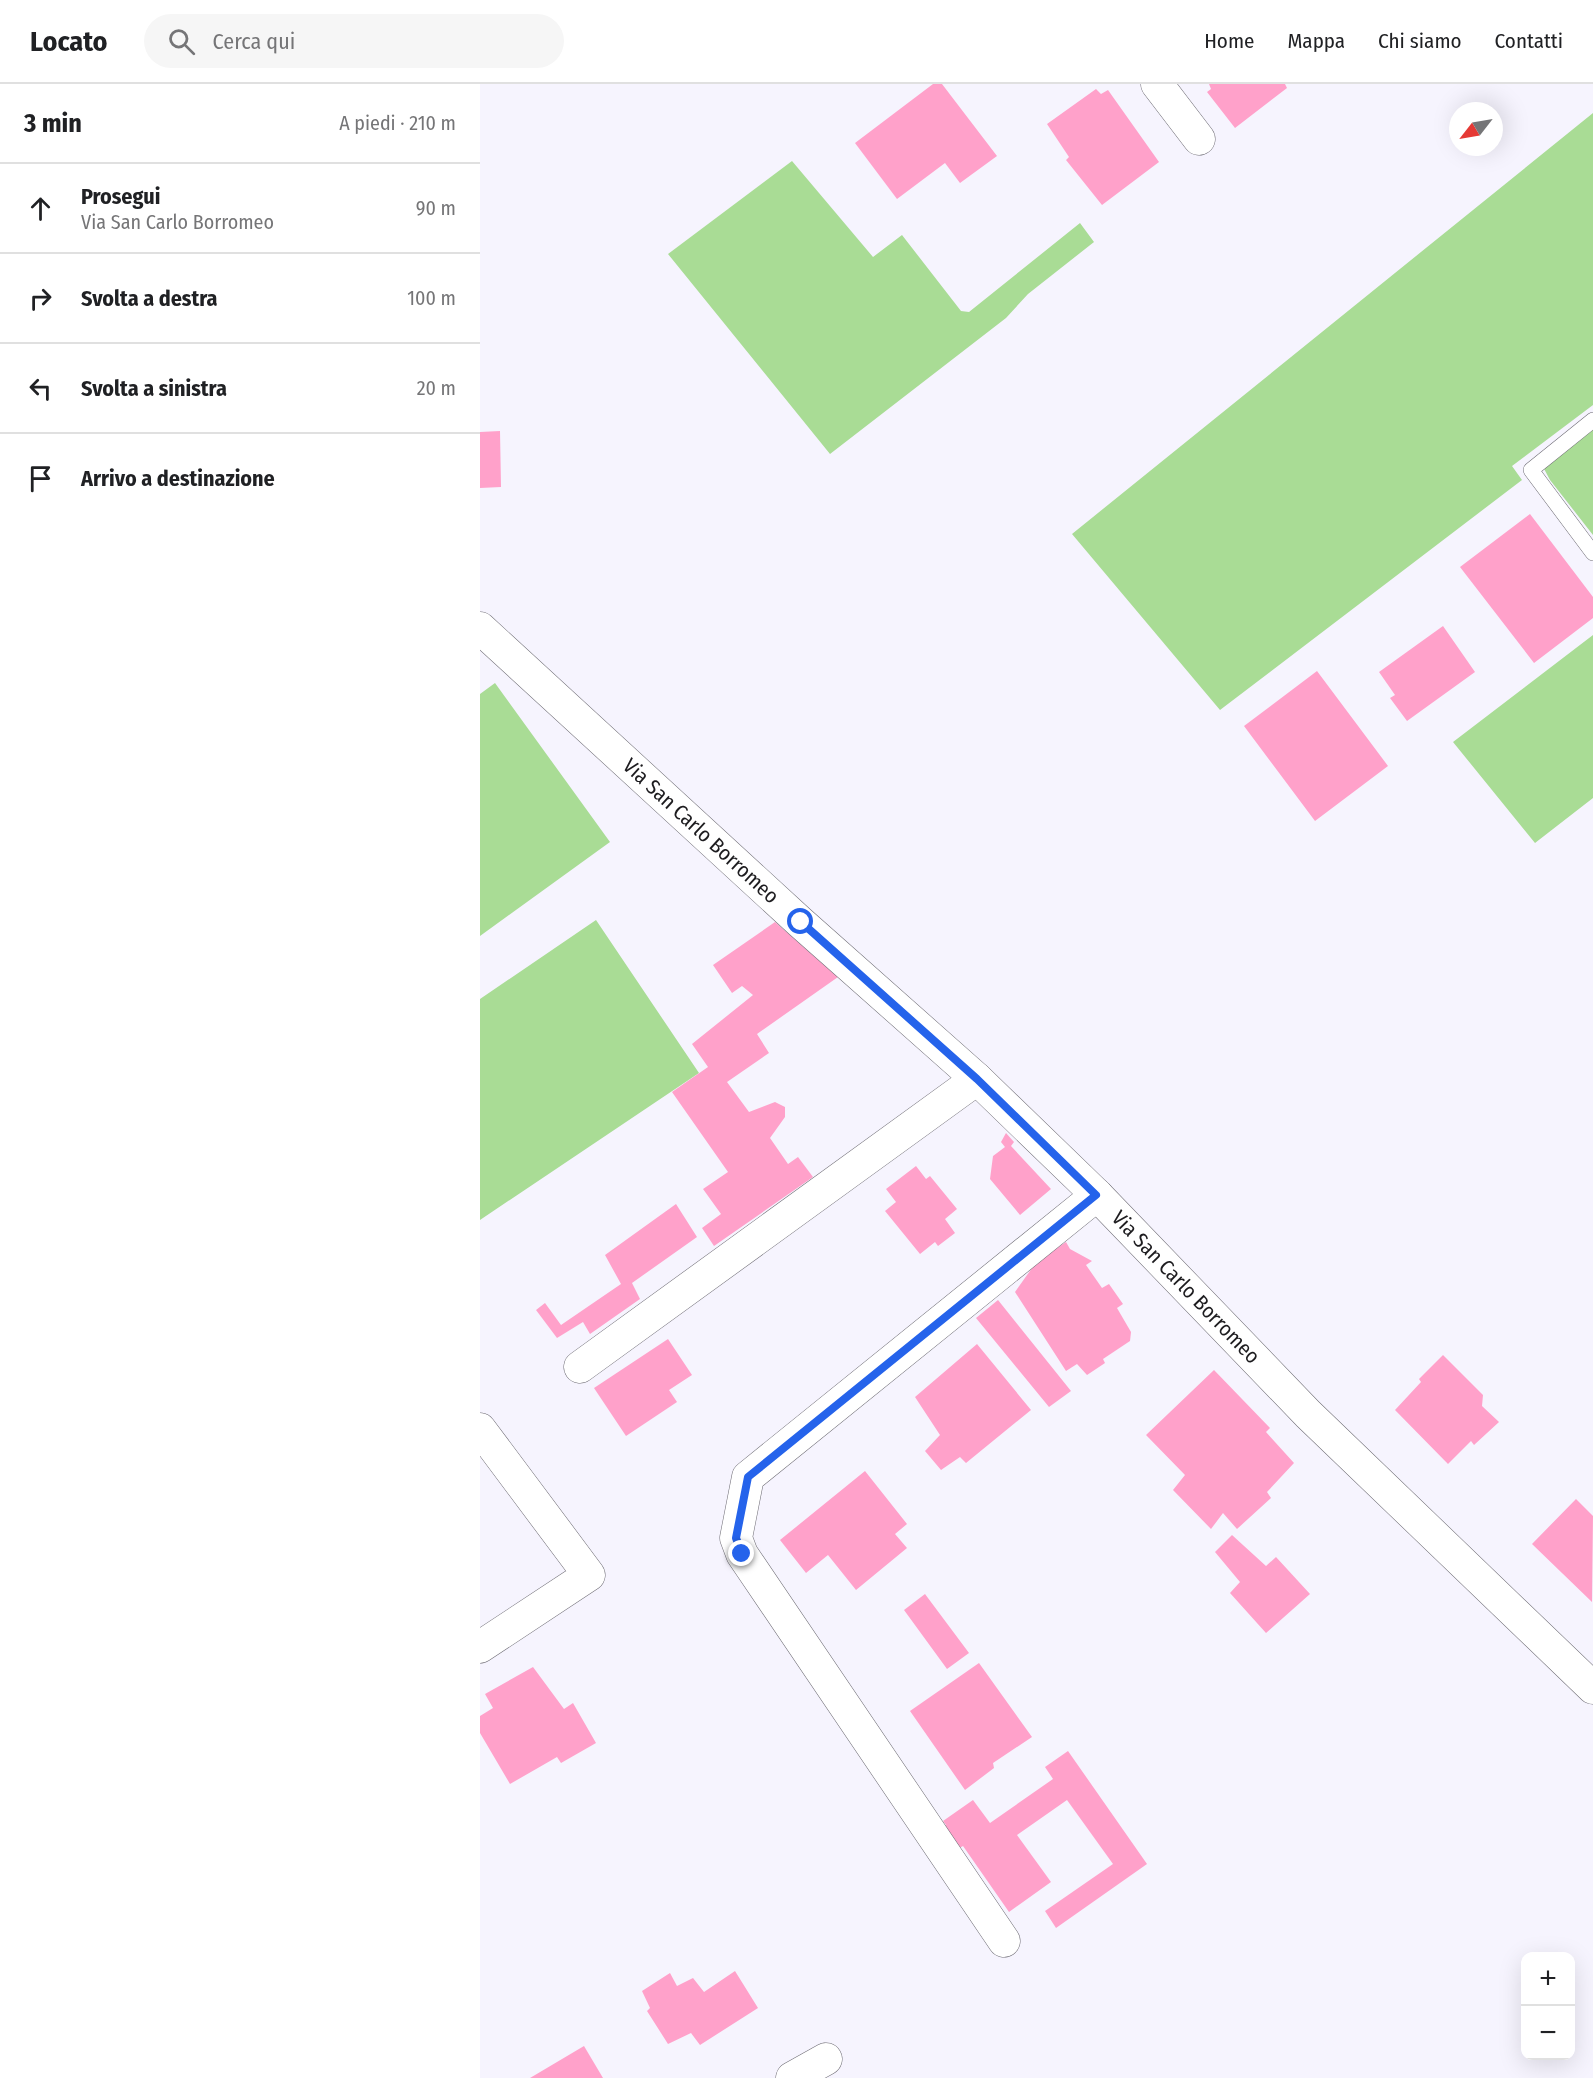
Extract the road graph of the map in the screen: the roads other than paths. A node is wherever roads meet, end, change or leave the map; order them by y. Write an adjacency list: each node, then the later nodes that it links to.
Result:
1 (1157, 84): 2 (street)
2 (1199, 139)
3 (1593, 420): 4 (lane)
4 (1593, 553)
5 (480, 628): 6 (street, Via San Carlo Borromeo)
6 (977, 1079): 7 (street, Via San Carlo Borromeo); 8 (street)
7 (1096, 1195): 11 (street, Via San Carlo Borromeo); 12 (street)
8 (580, 1367)
9 (480, 1429): 10 (street)
10 (480, 1647)
11 (1593, 1688)
12 (1004, 1941)
13 (826, 2058): 14 (street)
14 (792, 2078)

